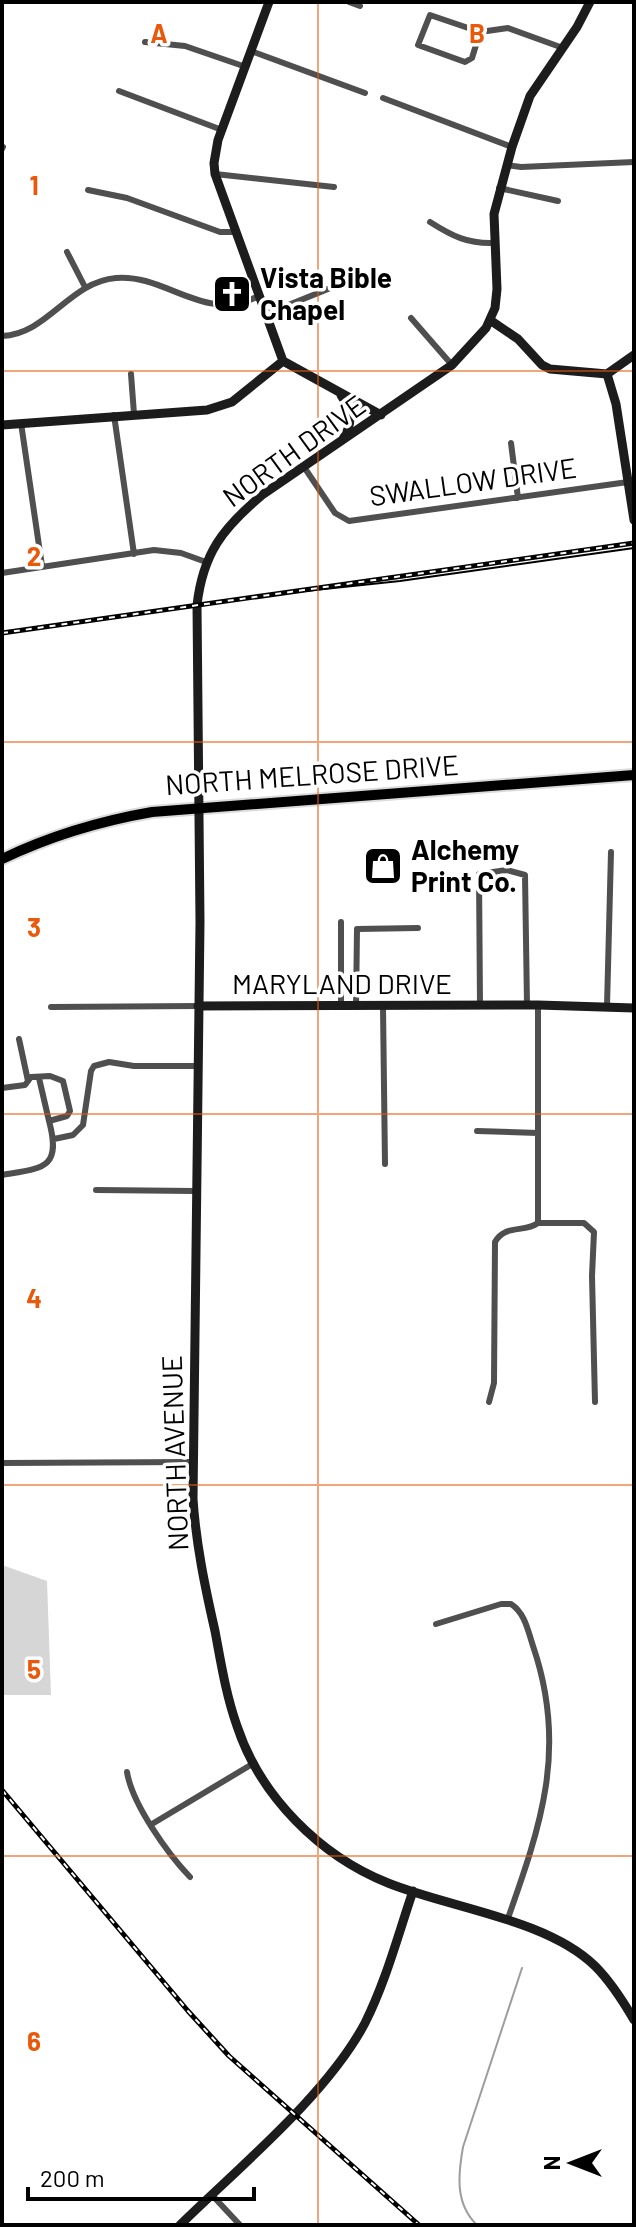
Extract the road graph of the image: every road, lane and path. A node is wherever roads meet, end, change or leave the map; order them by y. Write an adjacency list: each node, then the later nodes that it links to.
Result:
1 (269, 2): 8 (main road)
2 (349, 2): 4 (street)
3 (590, 2): 7 (main road)
4 (360, 6)
5 (480, 32): 5 (street); 7 (street)
6 (145, 42): 9 (street)
7 (563, 48): 14 (main road)
8 (251, 51): 9 (main road); 11 (street)
9 (246, 67): 13 (main road)
10 (119, 91): 13 (street)
11 (365, 93)
12 (383, 98): 14 (street)
13 (222, 130): 17 (main road)
14 (512, 147): 16 (main road)
15 (634, 162): 16 (street)
16 (506, 165): 19 (main road)
17 (215, 174): 18 (street); 23 (main road)
18 (334, 187)
19 (499, 188): 21 (street); 24 (main road)
20 (88, 190): 23 (street)
21 (558, 201)
22 (430, 222): 24 (street)
23 (236, 232): 28 (main road)
24 (494, 243): 31 (main road)
25 (67, 252): 26 (street)
26 (85, 287): 28 (street); 32 (street)
27 (333, 287): 29 (street)
28 (259, 296): 29 (main road)
29 (265, 315): 34 (main road)
30 (411, 318): 35 (street)
31 (490, 320): 35 (main road, NORTH DRIVE); 37 (main road)
32 (2, 336)
33 (634, 355): 37 (main road)
34 (283, 361): 38 (main road); 39 (main road)
35 (452, 365): 41 (main road, NORTH DRIVE)
36 (131, 374): 39 (street)
37 (607, 374): 47 (main road)
38 (339, 392): 41 (main road); 44 (main road)
39 (134, 414): 40 (main road)
40 (114, 415): 42 (main road); 50 (street)
41 (381, 415): 44 (main road, NORTH DRIVE)
42 (21, 423): 43 (main road); 52 (street)
43 (2, 425)
44 (342, 442): 46 (main road, NORTH DRIVE)
45 (511, 443): 48 (street)
46 (304, 467): 48 (street, SWALLOW DRIVE); 51 (main road, NORTH DRIVE)
47 (628, 482): 48 (street, SWALLOW DRIVE); 49 (main road)
48 (518, 498)
49 (634, 520)
50 (134, 554): 51 (street); 52 (street)
51 (206, 562): 54 (main road, NORTH DRIVE)
52 (42, 566): 53 (street)
53 (2, 573)
54 (198, 659): 56 (main road, NORTH AVENUE)
55 (634, 775): 56 (main road, NORTH MELROSE DRIVE)
56 (199, 808): 58 (main road, NORTH MELROSE DRIVE); 63 (main road, NORTH AVENUE)
57 (611, 852): 64 (street)
58 (2, 859)
59 (341, 922): 66 (street)
60 (418, 928): 67 (street)
61 (480, 1005): 62 (main road, MARYLAND DRIVE); 62 (street); 68 (main road, MARYLAND DRIVE)
62 (533, 1005): 64 (main road, MARYLAND DRIVE); 77 (street)
63 (198, 1006): 65 (street, MARYLAND DRIVE); 66 (main road, MARYLAND DRIVE); 71 (main road, NORTH AVENUE)
64 (607, 1006): 69 (main road, MARYLAND DRIVE)
65 (51, 1007)
66 (341, 1007): 67 (main road, MARYLAND DRIVE)
67 (356, 1007): 68 (main road, MARYLAND DRIVE)
68 (383, 1007): 79 (street)
69 (634, 1008)
70 (19, 1039): 73 (street)
71 (197, 1066): 78 (street); 82 (main road, NORTH AVENUE)
72 (39, 1078): 73 (street); 75 (street); 75 (street)
73 (28, 1081): 74 (street)
74 (2, 1088)
75 (49, 1121): 78 (street)
76 (477, 1131): 77 (street)
77 (538, 1133): 83 (street)
78 (54, 1139): 80 (street)
79 (385, 1164)
80 (2, 1175)
81 (96, 1190): 82 (street)
82 (195, 1191): 86 (main road, NORTH AVENUE)
83 (538, 1223): 84 (street); 85 (street)
84 (489, 1402)
85 (595, 1402)
86 (193, 1462): 87 (street); 89 (main road, NORTH AVENUE)
87 (2, 1463)
88 (436, 1624): 94 (street)
89 (254, 1763): 91 (street); 93 (main road, NORTH AVENUE)
90 (127, 1772): 91 (street)
91 (152, 1824): 92 (street)
92 (190, 1877)
93 (413, 1891): 94 (main road, NORTH AVENUE); 96 (main road)
94 (507, 1921): 95 (main road, NORTH AVENUE)
95 (634, 2020)
96 (211, 2194): 97 (main road); 98 (street)
97 (180, 2225)
98 (240, 2225)

